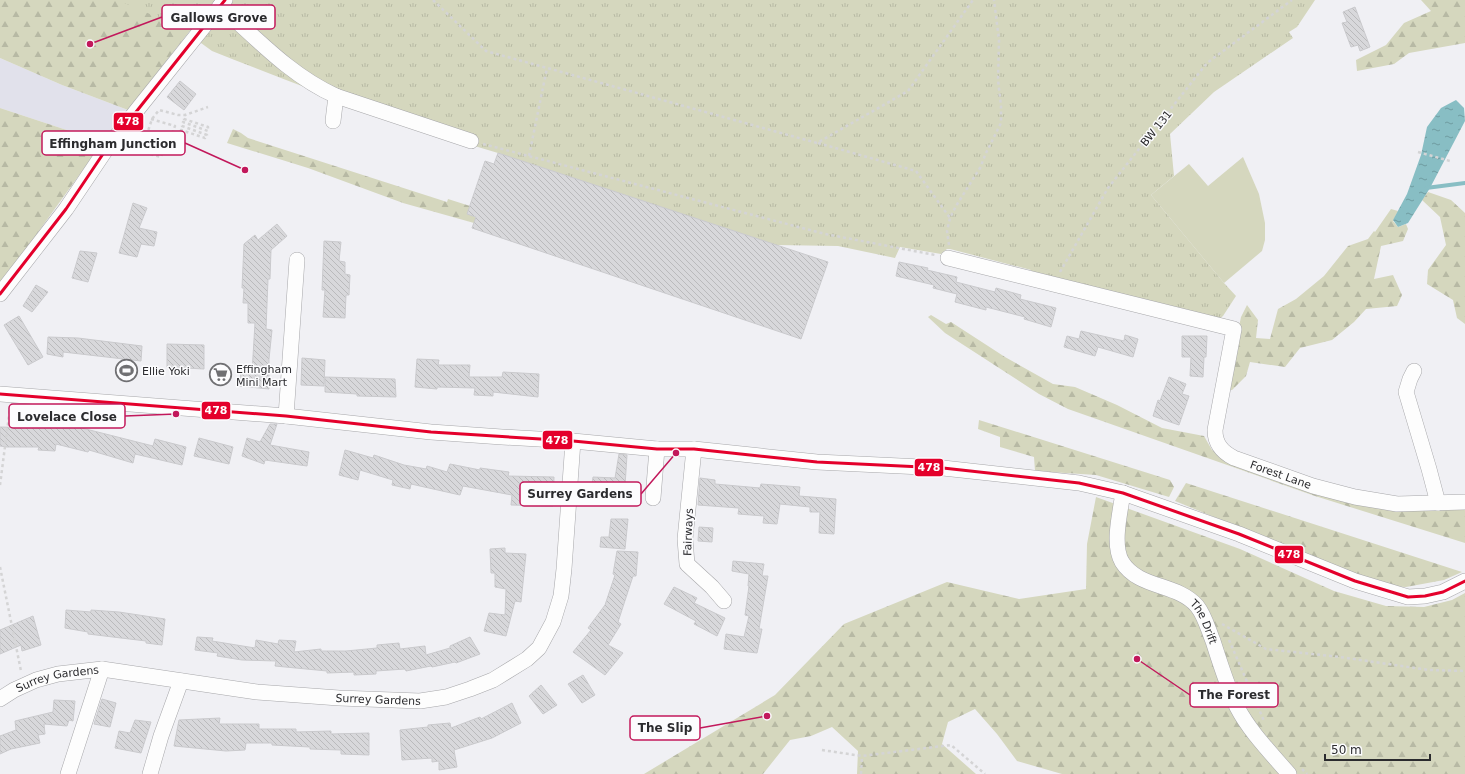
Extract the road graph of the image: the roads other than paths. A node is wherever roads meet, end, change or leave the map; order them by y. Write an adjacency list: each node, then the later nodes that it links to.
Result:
1 (223, 3): 2 (street); 7 (street)
2 (336, 96): 3 (street); 4 (street)
3 (333, 120)
4 (471, 141)
5 (948, 258): 17 (street, Forest Lane)
6 (296, 260): 10 (street)
7 (0, 294)
8 (1414, 371): 17 (street)
9 (6, 394): 10 (street)
10 (286, 416): 11 (street)
11 (574, 441): 12 (street); 21 (street, Surrey Gardens)
12 (657, 449): 13 (street); 15 (street)
13 (694, 449): 14 (street); 19 (street, Fairways)
14 (1123, 493): 18 (street); 23 (street, The Drift)
15 (653, 498)
16 (1465, 502): 17 (street, Forest Lane)
17 (1438, 504)
18 (1465, 581)
19 (724, 601)
20 (102, 669): 21 (street, Surrey Gardens); 22 (street, Surrey Gardens); 24 (street)
21 (181, 681): 25 (street)
22 (0, 699)
23 (1295, 771)
24 (68, 774)
25 (150, 774)

